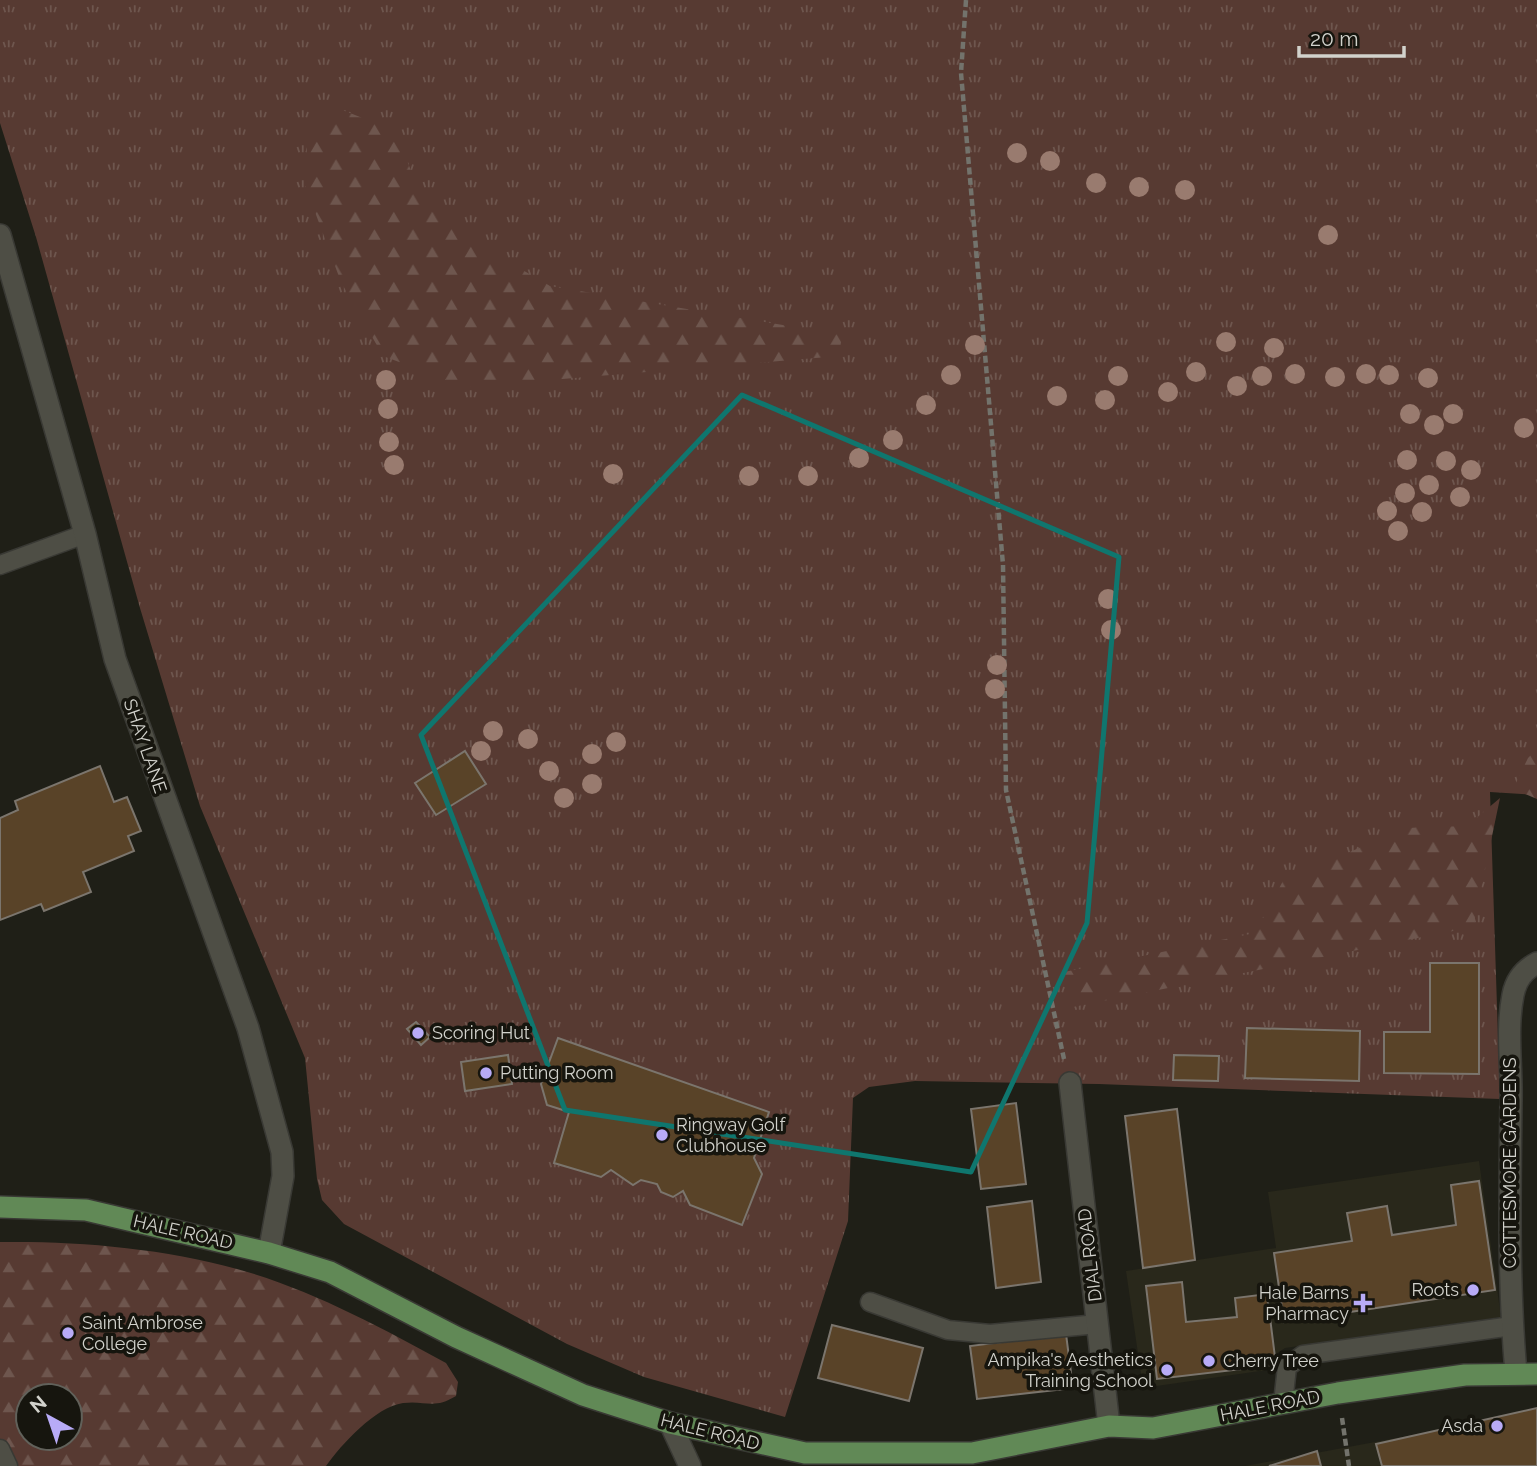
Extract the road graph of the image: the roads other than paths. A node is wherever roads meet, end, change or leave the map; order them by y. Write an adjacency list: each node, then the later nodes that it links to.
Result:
1 (0, 235): 2 (street, SHAY LANE)
2 (85, 534): 3 (lane); 7 (street, SHAY LANE)
3 (0, 565)
4 (1537, 962): 10 (street, COTTESMORE GARDENS)
5 (1070, 1083): 9 (street, DIAL ROAD)
6 (0, 1207): 7 (main road, HALE ROAD)
7 (270, 1253): 13 (main road, HALE ROAD)
8 (870, 1302): 9 (lane)
9 (1098, 1324): 14 (street, DIAL ROAD)
10 (1512, 1326): 11 (street, COTTESMORE GARDENS); 12 (lane)
11 (1527, 1374): 12 (main road, HALE ROAD)
12 (1283, 1402): 14 (main road, HALE ROAD)
13 (670, 1423): 16 (main road, HALE ROAD); 18 (street)
14 (1109, 1426): 16 (main road, HALE ROAD)
15 (0, 1450): 17 (lane)
16 (853, 1460)
17 (8, 1466)
18 (690, 1466)

